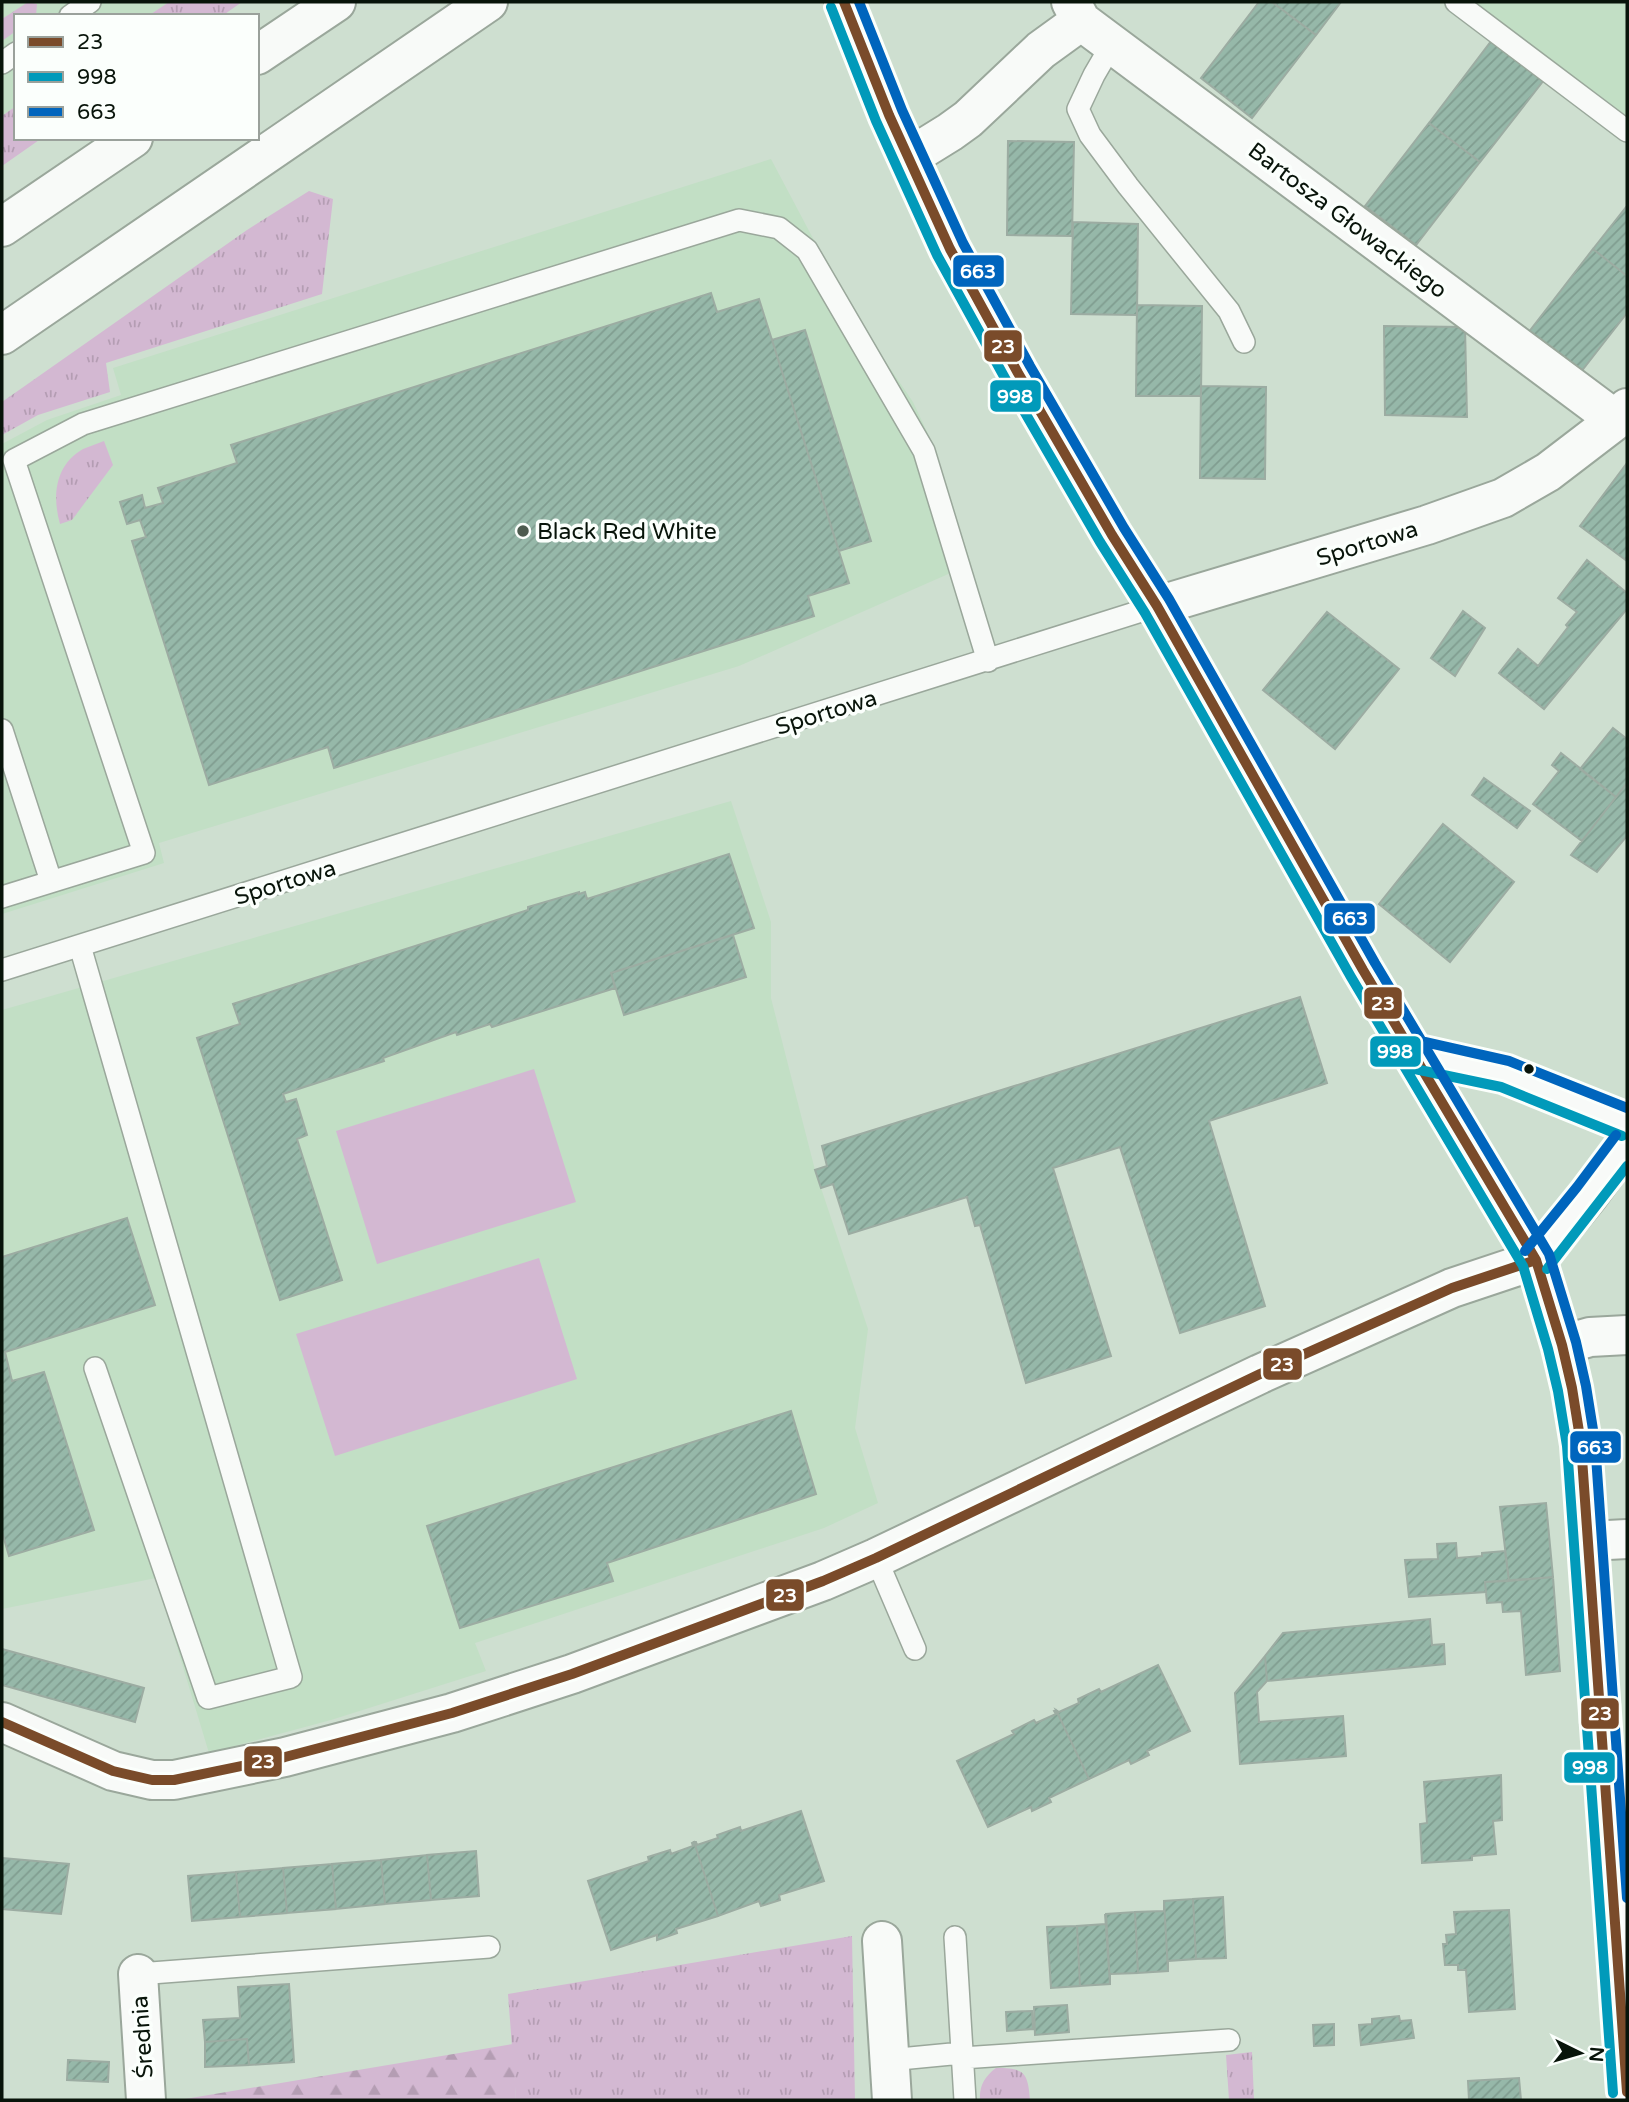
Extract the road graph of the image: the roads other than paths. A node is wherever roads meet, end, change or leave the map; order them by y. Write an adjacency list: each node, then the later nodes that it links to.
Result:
1 (90, 2): 7 (lane)
2 (336, 2): 9 (street)
3 (488, 2): 14 (street)
4 (844, 2): 12 (street)
5 (1456, 2): 10 (lane)
6 (1076, 11): 8 (street, Bartosza Głowackiego); 12 (street, Bartosza Głowackiego)
7 (73, 14)
8 (1112, 44): 15 (lane); 16 (street, Bartosza Głowackiego)
9 (259, 54)
10 (1627, 131)
11 (131, 140): 13 (street)
12 (908, 158): 18 (street)
13 (5, 223)
14 (2, 335)
15 (1244, 342)
16 (1622, 414): 18 (street, Sportowa)
17 (8, 465): 19 (lane); 21 (lane)
18 (1157, 606): 19 (lane, Sportowa); 25 (street)
19 (988, 661): 23 (lane, Sportowa)
20 (2, 730): 21 (lane)
21 (51, 881): 22 (lane)
22 (2, 897)
23 (80, 946): 24 (lane, Sportowa); 31 (lane)
24 (2, 971)
25 (1413, 1054): 26 (lane); 28 (street)
26 (1627, 1123)
27 (1627, 1143): 28 (street)
28 (1536, 1260): 30 (street); 34 (street)
29 (1627, 1335): 30 (street)
30 (1562, 1345): 33 (street)
31 (95, 1368)
32 (1627, 1539): 33 (street)
33 (1589, 1541): 44 (street)
34 (876, 1558): 35 (lane); 36 (street)
35 (915, 1649)
36 (2, 1722)
37 (955, 1937): 42 (lane)
38 (882, 1941): 43 (street)
39 (489, 1947): 40 (lane)
40 (138, 1974): 45 (street, Średnia)
41 (1229, 2040): 42 (lane)
42 (962, 2056): 43 (lane); 47 (lane)
43 (889, 2060): 46 (street)
44 (1627, 2092)
45 (146, 2100)
46 (892, 2100)
47 (965, 2100)

